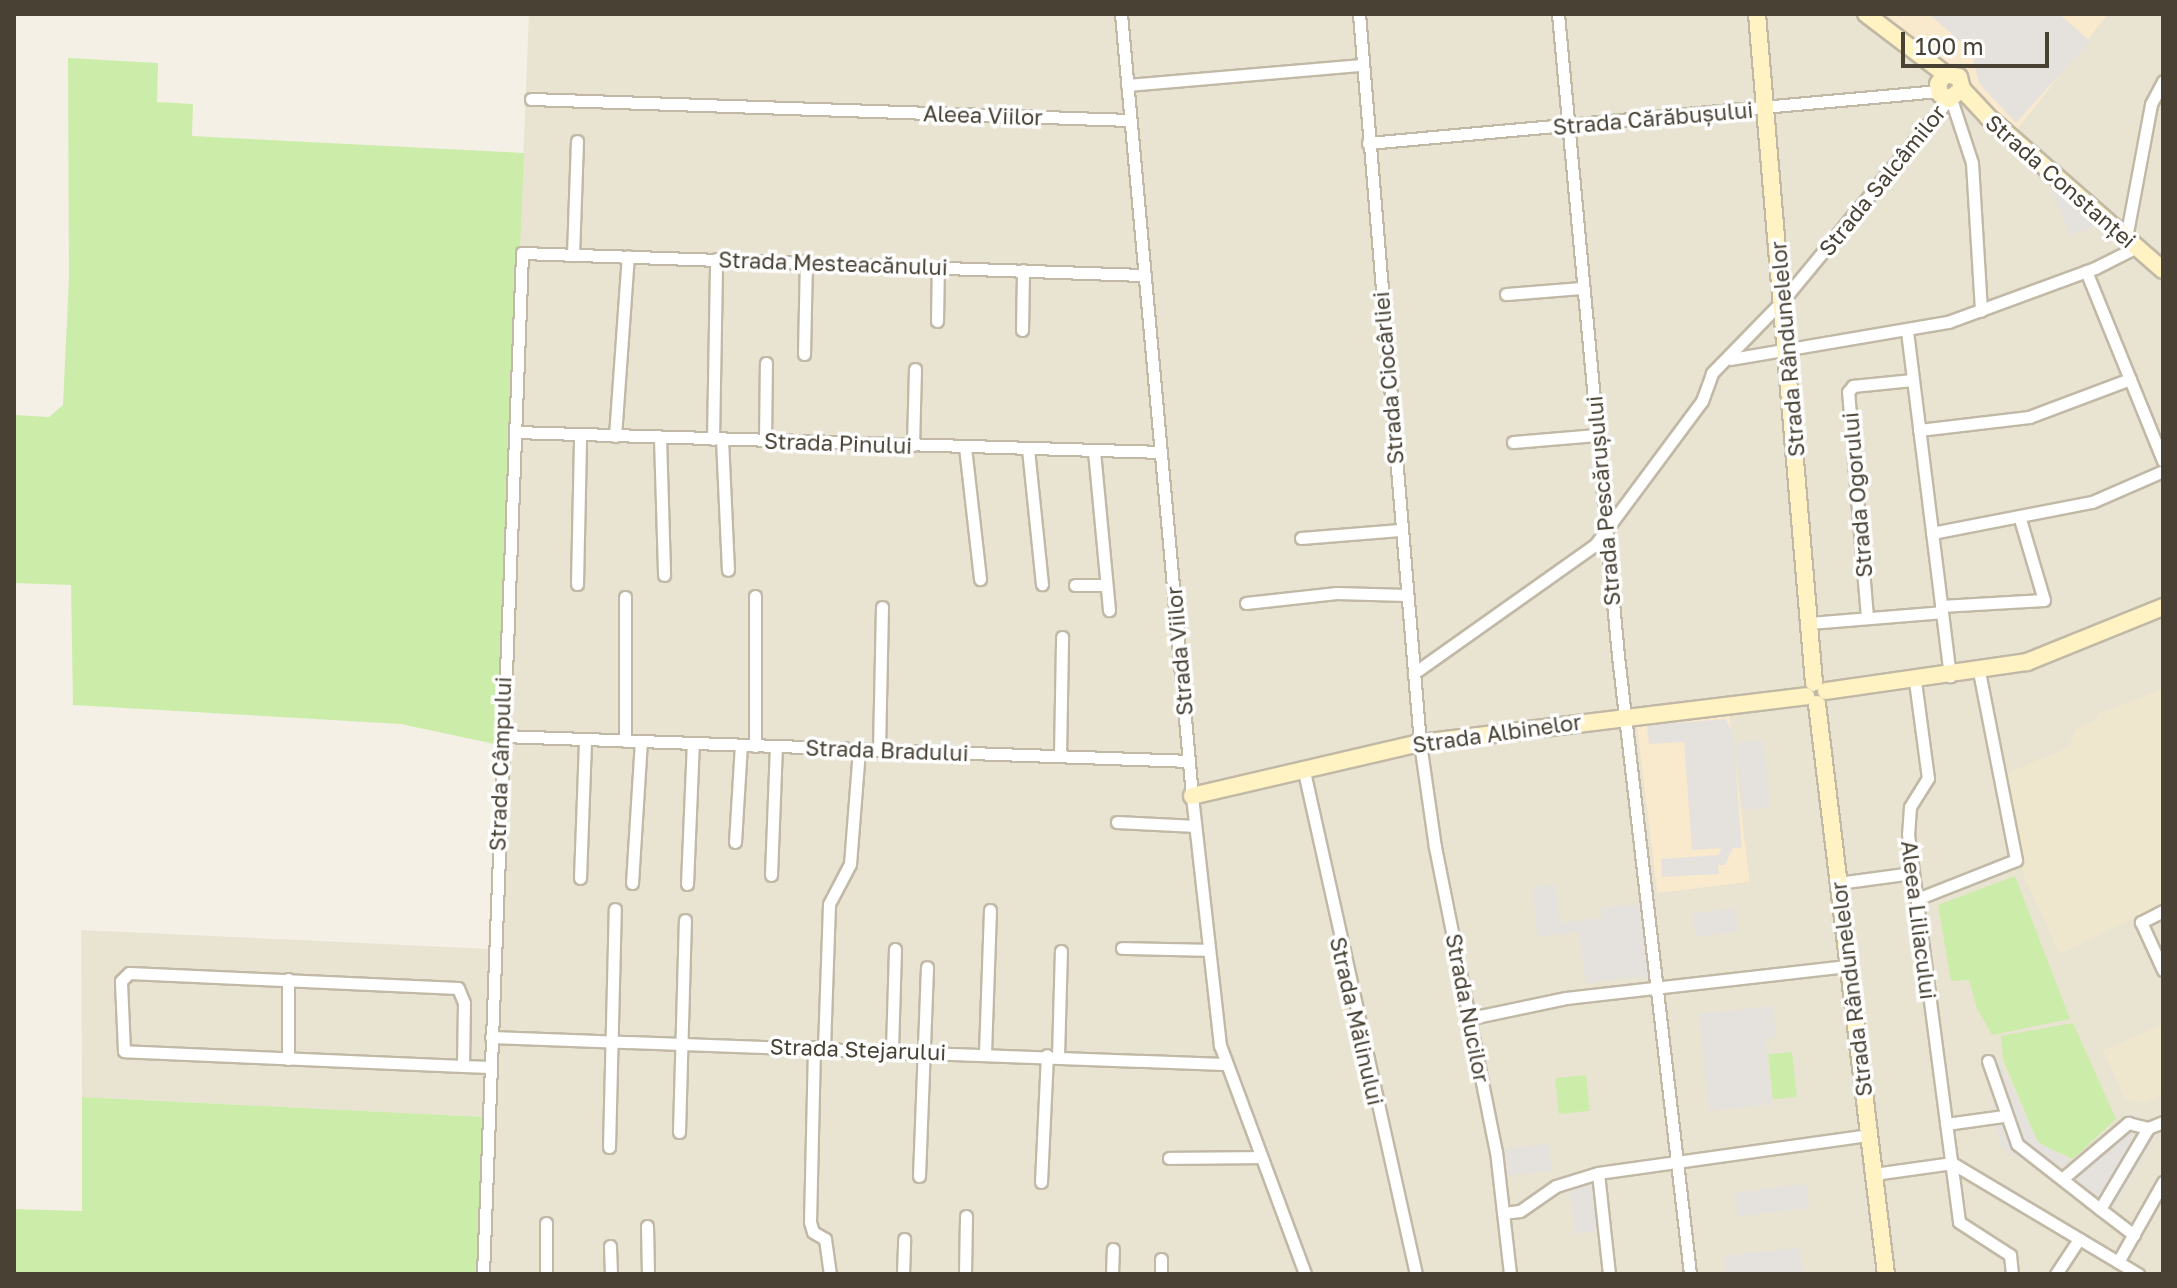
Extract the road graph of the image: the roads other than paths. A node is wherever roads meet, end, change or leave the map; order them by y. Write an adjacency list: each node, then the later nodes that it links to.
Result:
1 (1121, 14): 8 (street, Strada Viilor)
2 (1359, 14): 6 (street, Strada Ciocârliei)
3 (1558, 14): 13 (street, Strada Pescărușului)
4 (1757, 14): 11 (street, Strada Rândunelelor)
5 (1866, 14): 9 (street, Strada Constanței)
6 (1362, 65): 8 (street); 15 (street, Strada Ciocârliei)
7 (2163, 81): 16 (street)
8 (1127, 85): 12 (street, Strada Viilor)
9 (1948, 90): 11 (street, Strada Cărăbușului); 16 (street, Strada Constanței); 30 (street, Strada Salcâmilor); 31 (street)
10 (531, 99): 12 (street, Aleea Viilor)
11 (1765, 108): 13 (street, Strada Cărăbușului); 30 (street, Strada Rândunelelor)
12 (1130, 120): 27 (street, Strada Viilor)
13 (1568, 126): 15 (street, Strada Cărăbușului); 28 (street, Strada Pescărușului)
14 (577, 141): 19 (street)
15 (1368, 143): 59 (street, Strada Ciocârliei)
16 (2135, 246): 17 (street); 25 (street, Strada Constanței); 26 (street)
17 (2163, 251)
18 (522, 253): 19 (street, Strada Mesteacănului); 43 (street, Strada Câmpului)
19 (573, 255): 20 (street, Strada Mesteacănului)
20 (628, 256): 21 (street, Strada Mesteacănului); 46 (street)
21 (716, 259): 22 (street, Strada Mesteacănului); 48 (street)
22 (806, 261): 23 (street, Strada Mesteacănului); 36 (street)
23 (938, 266): 24 (street, Strada Mesteacănului); 32 (street)
24 (1023, 270): 27 (street, Strada Mesteacănului); 33 (street)
25 (2163, 270)
26 (2086, 271): 31 (street); 40 (street)
27 (1143, 275): 55 (street, Strada Viilor)
28 (1582, 288): 29 (street); 45 (street, Strada Pescărușului)
29 (1506, 294)
30 (1784, 299): 35 (street, Strada Rândunelelor); 37 (street, Strada Salcâmilor)
31 (1981, 311): 34 (street)
32 (937, 321)
33 (1022, 330)
34 (1907, 331): 35 (street); 41 (street)
35 (1788, 348): 37 (street); 79 (street, Strada Rândunelelor)
36 (804, 354)
37 (1730, 360): 60 (street)
38 (766, 363): 49 (street)
39 (915, 369): 51 (street)
40 (2130, 379): 42 (street); 56 (street)
41 (1912, 380): 42 (street); 78 (street, Strada Ogorului)
42 (1919, 430): 61 (street)
43 (515, 432): 44 (street, Strada Pinului); 87 (street, Strada Câmpului)
44 (580, 435): 46 (street, Strada Pinului); 66 (street)
45 (1597, 435): 50 (street); 60 (street, Strada Pescărușului)
46 (615, 436): 47 (street, Strada Pinului)
47 (660, 437): 48 (street, Strada Pinului); 64 (street)
48 (718, 439): 49 (street, Strada Pinului); 63 (street)
49 (765, 440): 51 (street, Strada Pinului)
50 (1513, 442)
51 (913, 445): 52 (street, Strada Pinului)
52 (965, 447): 53 (street, Strada Pinului); 65 (street)
53 (1028, 449): 54 (street, Strada Pinului); 67 (street)
54 (1094, 451): 55 (street, Strada Pinului); 69 (street)
55 (1161, 452): 99 (street, Strada Viilor)
56 (2163, 461)
57 (2163, 471): 58 (street)
58 (2016, 520): 61 (street); 76 (street)
59 (1400, 530): 62 (street); 70 (street, Strada Ciocârliei)
60 (1605, 531): 82 (street); 86 (street, Strada Pescărușului)
61 (1932, 533): 76 (street)
62 (1301, 538)
63 (728, 570)
64 (664, 575)
65 (980, 579)
66 (577, 584)
67 (1042, 584)
68 (1075, 585): 69 (street)
69 (1106, 585): 77 (street)
70 (1406, 595): 73 (street); 82 (street, Strada Ciocârliei)
71 (755, 596): 94 (street)
72 (625, 597): 89 (street)
73 (1246, 603)
74 (882, 607): 97 (street)
75 (2163, 607): 81 (street, Strada Albinelor)
76 (1941, 609): 78 (street); 83 (street)
77 (1109, 610)
78 (1867, 617): 79 (street)
79 (1809, 623): 85 (street, Strada Rândunelelor)
80 (1062, 637): 98 (street)
81 (1979, 672): 83 (street, Strada Albinelor); 111 (street)
82 (1414, 673): 92 (street, Strada Ciocârliei)
83 (1950, 676): 84 (street, Strada Albinelor)
84 (1915, 681): 85 (street, Strada Albinelor); 105 (street, Aleea Liliacului)
85 (1816, 694): 86 (street, Strada Albinelor); 109 (street, Strada Rândunelelor)
86 (1624, 716): 92 (street, Strada Albinelor); 124 (street, Strada Pescărușului)
87 (502, 736): 88 (street, Strada Bradului); 126 (street, Strada Câmpului)
88 (585, 739): 89 (street, Strada Bradului); 107 (street)
89 (625, 741): 90 (street, Strada Bradului)
90 (641, 741): 91 (street, Strada Bradului); 108 (street)
91 (693, 743): 93 (street, Strada Bradului); 110 (street)
92 (1420, 743): 100 (street, Strada Albinelor); 125 (street, Strada Nucilor)
93 (741, 745): 94 (street, Strada Bradului); 104 (street)
94 (755, 746): 95 (street, Strada Bradului)
95 (776, 746): 96 (street, Strada Bradului); 106 (street)
96 (859, 750): 97 (street, Strada Bradului); 129 (street)
97 (879, 750): 98 (street, Strada Bradului)
98 (1060, 756): 99 (street, Strada Bradului)
99 (1189, 761): 101 (street, Strada Viilor)
100 (1303, 767): 101 (street, Strada Albinelor); 178 (street, Strada Mălinului)
101 (1192, 796): 103 (street, Strada Viilor)
102 (1117, 822): 103 (street)
103 (1195, 826): 118 (street, Strada Viilor)
104 (735, 842)
105 (1912, 873): 109 (street); 111 (street, Aleea Liliacului)
106 (771, 875)
107 (580, 878)
108 (632, 883)
109 (1838, 883): 120 (street, Strada Rândunelelor)
110 (687, 884)
111 (1917, 899): 141 (street, Aleea Liliacului)
112 (615, 909): 127 (street)
113 (990, 910): 132 (street)
114 (2163, 911): 122 (street)
115 (685, 920): 128 (street)
116 (1122, 948): 118 (street)
117 (895, 949): 130 (street)
118 (1209, 950): 136 (street, Strada Viilor)
119 (1061, 951): 133 (street)
120 (1849, 966): 124 (street); 144 (street, Strada Rândunelelor)
121 (927, 967): 131 (street)
122 (2163, 970)
123 (288, 979): 134 (street); 134 (street); 137 (street)
124 (1657, 988): 125 (street); 148 (street, Strada Pescărușului)
125 (1471, 1018): 157 (street, Strada Nucilor)
126 (491, 1037): 127 (street, Strada Stejarului); 138 (street, Strada Câmpului)
127 (613, 1041): 128 (street, Strada Stejarului); 145 (street)
128 (682, 1043): 129 (street, Strada Stejarului); 143 (street)
129 (819, 1048): 130 (street, Strada Stejarului); 172 (street)
130 (892, 1050): 131 (street, Strada Stejarului)
131 (924, 1051): 132 (street, Strada Stejarului); 152 (street)
132 (985, 1053): 133 (street, Strada Stejarului)
133 (1052, 1056): 136 (street, Strada Stejarului); 154 (street)
134 (288, 1059): 137 (street)
135 (1988, 1061): 139 (street)
136 (1224, 1064): 146 (street, Strada Viilor)
137 (463, 1066): 138 (street)
138 (490, 1067): 168 (street, Strada Câmpului)
139 (2004, 1116): 141 (street); 153 (street)
140 (2163, 1122): 142 (street)
141 (1946, 1124): 149 (street, Aleea Liliacului)
142 (2148, 1128): 153 (street); 156 (street)
143 (679, 1132)
144 (1869, 1135): 148 (street); 151 (street, Strada Rândunelelor)
145 (609, 1147)
146 (1261, 1157): 147 (street); 177 (street, Strada Viilor)
147 (1169, 1158)
148 (1677, 1160): 150 (street); 181 (street, Strada Pescărușului)
149 (1952, 1163): 151 (street); 163 (street); 183 (street, Aleea Liliacului)
150 (1598, 1173): 157 (street); 180 (street)
151 (1874, 1174): 182 (street, Strada Rândunelelor)
152 (919, 1176)
153 (2062, 1179): 156 (street)
154 (1041, 1182)
155 (2163, 1182): 161 (street)
156 (2100, 1209): 161 (street)
157 (1503, 1213): 179 (street, Strada Nucilor)
158 (966, 1216): 174 (street)
159 (546, 1223): 169 (street)
160 (647, 1226): 171 (street)
161 (2134, 1235): 167 (street)
162 (904, 1239): 173 (street)
163 (2079, 1239): 167 (street); 184 (street)
164 (610, 1246): 170 (street)
165 (1113, 1249): 175 (street)
166 (1161, 1259): 176 (street)
167 (2118, 1262): 185 (street)
168 (483, 1274)
169 (546, 1274)
170 (611, 1274)
171 (648, 1274)
172 (830, 1274)
173 (903, 1274)
174 (965, 1274)
175 (1112, 1274)
176 (1161, 1274)
177 (1305, 1274)
178 (1416, 1274)
179 (1510, 1274)
180 (1609, 1274)
181 (1690, 1274)
182 (1886, 1274)
183 (2012, 1274)
184 (2056, 1274)
185 (2138, 1274)

